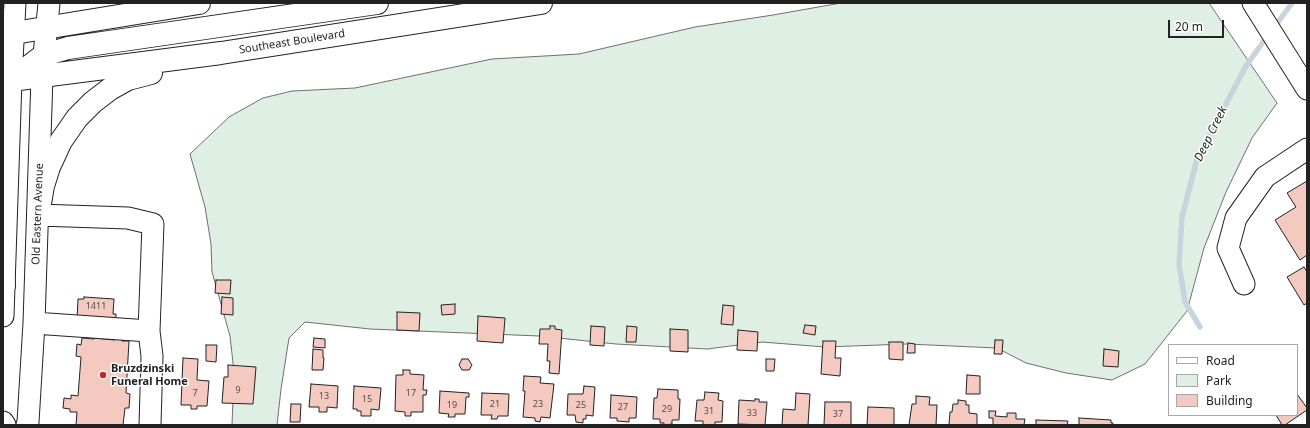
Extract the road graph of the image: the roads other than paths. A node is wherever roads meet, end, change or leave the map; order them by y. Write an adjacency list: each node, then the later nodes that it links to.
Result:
1 (15, 3): 8 (street)
2 (49, 3): 7 (street, Old Eastern Avenue)
3 (199, 3): 7 (main road)
4 (377, 3): 10 (main road)
5 (541, 3): 9 (main road, Southeast Boulevard)
6 (1256, 8): 13 (street)
7 (46, 27): 8 (main road); 10 (street, Old Eastern Avenue)
8 (8, 33): 12 (street)
9 (221, 53): 11 (main road, Southeast Boulevard); 15 (main road)
10 (44, 55): 11 (street, Old Eastern Avenue); 12 (main road)
11 (42, 76): 12 (main road, Southeast Boulevard); 15 (street, Old Eastern Avenue)
12 (7, 81): 16 (street)
13 (1307, 89)
14 (1307, 149): 17 (street)
15 (38, 215): 19 (street, Old Eastern Avenue); 20 (street)
16 (3, 278): 18 (street)
17 (1244, 284)
18 (3, 316)
19 (34, 323): 20 (street); 23 (street, Old Eastern Avenue)
20 (149, 331): 24 (street)
21 (3, 422): 22 (street)
22 (5, 425)
23 (26, 425)
24 (150, 425)

